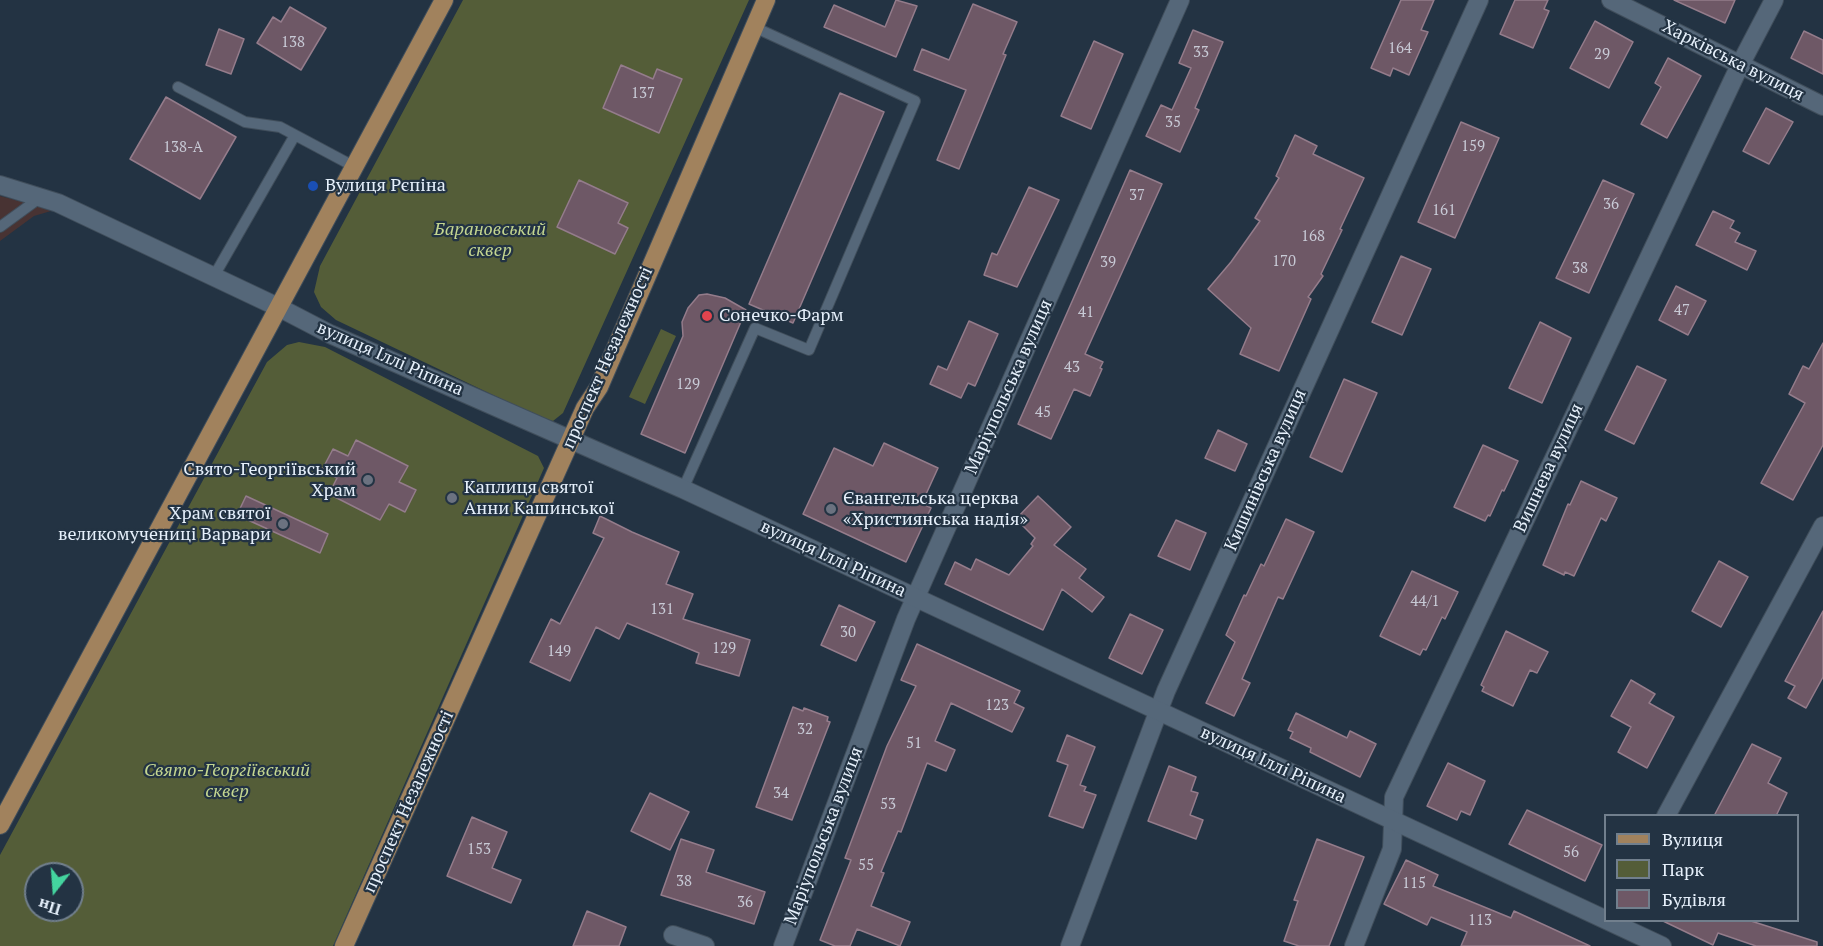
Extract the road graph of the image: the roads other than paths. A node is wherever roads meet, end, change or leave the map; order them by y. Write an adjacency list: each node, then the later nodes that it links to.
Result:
1 (444, 0): 12 (main road)
2 (766, 0): 7 (main road, проспект Незалежності)
3 (1180, 0): 21 (street, Маріупольська вулиця)
4 (1479, 0): 22 (street, Кишинівська вулиця)
5 (1611, 0): 8 (street, Харківська вулиця)
6 (1774, 0): 8 (street, Вишнева вулиця)
7 (754, 27): 18 (main road, проспект Незалежності); 19 (lane)
8 (1740, 65): 10 (street, Харківська вулиця); 24 (street, Вишнева вулиця)
9 (178, 87): 11 (lane)
10 (1823, 106)
11 (295, 135): 12 (lane); 16 (lane)
12 (355, 167): 17 (main road)
13 (0, 185): 14 (street, вулиця Іллі Ріпина)
14 (42, 196): 15 (lane); 16 (street, вулиця Іллі Ріпина)
15 (0, 227)
16 (214, 276): 17 (street, вулиця Іллі Ріпина)
17 (280, 308): 18 (street, вулиця Іллі Ріпина); 25 (main road)
18 (572, 438): 19 (street, вулиця Іллі Ріпина); 29 (main road, проспект Незалежності)
19 (682, 489): 21 (street, вулиця Іллі Ріпина)
20 (1823, 526): 23 (street)
21 (916, 598): 22 (street, вулиця Іллі Ріпина); 31 (street, Маріупольська вулиця)
22 (1158, 711): 24 (street, вулиця Іллі Ріпина); 32 (street, Кишинівська вулиця)
23 (1667, 814)
24 (1393, 822): 26 (street, вулиця Іллі Ріпина); 33 (street, Вишнева вулиця)
25 (0, 825)
26 (1604, 920)
27 (1609, 922): 34 (street, вулиця Іллі Ріпина)
28 (673, 935): 30 (street)
29 (344, 946)
30 (705, 946)
31 (783, 946)
32 (1070, 946)
33 (1354, 946)
34 (1662, 946)

